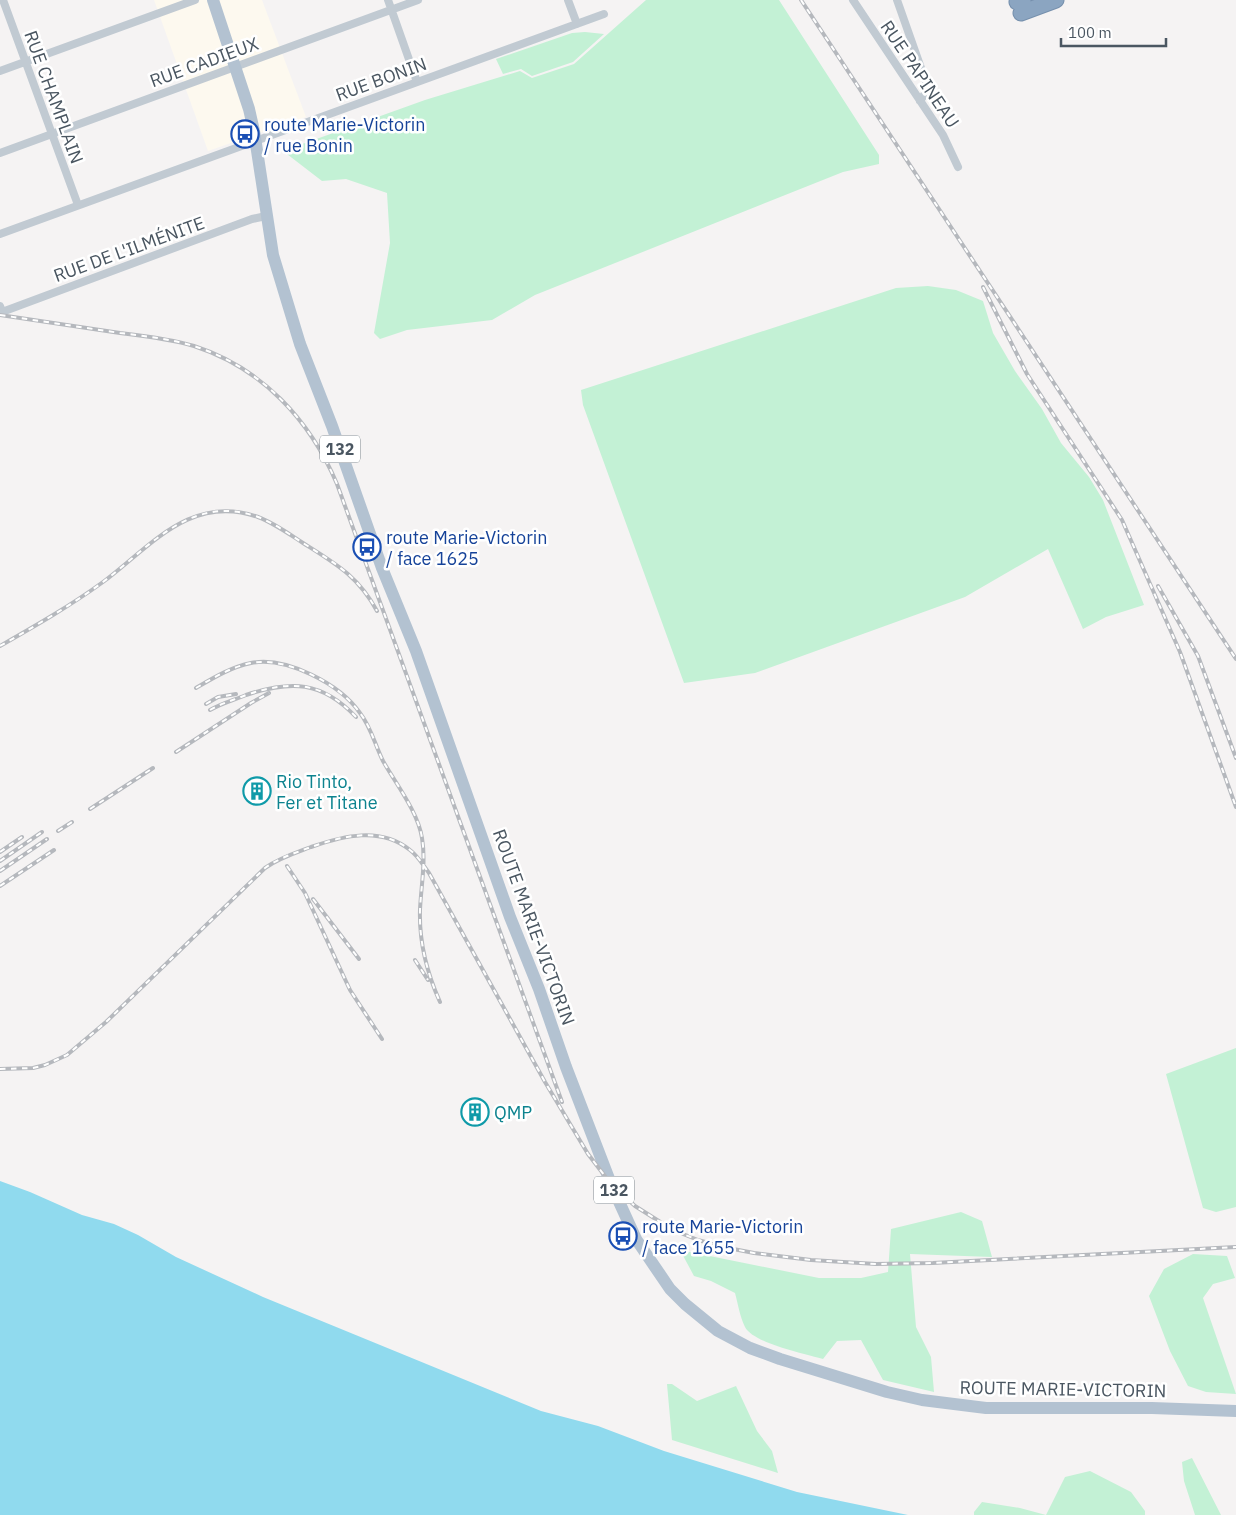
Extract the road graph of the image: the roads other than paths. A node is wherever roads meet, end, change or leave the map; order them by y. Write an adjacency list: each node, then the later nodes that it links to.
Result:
1 (3, 0): 14 (street, RUE CHAMPLAIN)
2 (195, 0): 14 (street)
3 (213, 0): 15 (main road, ROUTE MARIE-VICTORIN / 132)
4 (388, 0): 11 (street)
5 (418, 0): 11 (street, RUE CADIEUX)
6 (568, 0): 13 (street)
7 (853, 0): 18 (street, RUE PAPINEAU)
8 (897, 0): 18 (street)
9 (1056, 0): 10 (highway)
10 (1020, 5)
11 (392, 10): 15 (street, RUE CADIEUX); 17 (street)
12 (604, 14): 13 (street, RUE BONIN)
13 (577, 24): 17 (street, RUE BONIN)
14 (25, 62): 16 (street); 19 (street, RUE CHAMPLAIN)
15 (236, 66): 19 (street, RUE CADIEUX); 20 (main road, ROUTE MARIE-VICTORIN / 132)
16 (0, 71)
17 (417, 82): 20 (street, RUE BONIN)
18 (920, 101): 22 (street, RUE PAPINEAU)
19 (52, 134): 21 (street, RUE CADIEUX); 23 (street, RUE CHAMPLAIN)
20 (256, 141): 23 (street, RUE BONIN); 24 (main road, ROUTE MARIE-VICTORIN / 132)
21 (0, 153)
22 (958, 167)
23 (78, 205): 25 (street, RUE BONIN)
24 (266, 216): 26 (street, RUE DE L'ILMÉNITE); 27 (main road, ROUTE MARIE-VICTORIN / 132)
25 (0, 234)
26 (1, 309)
27 (1236, 1411)

